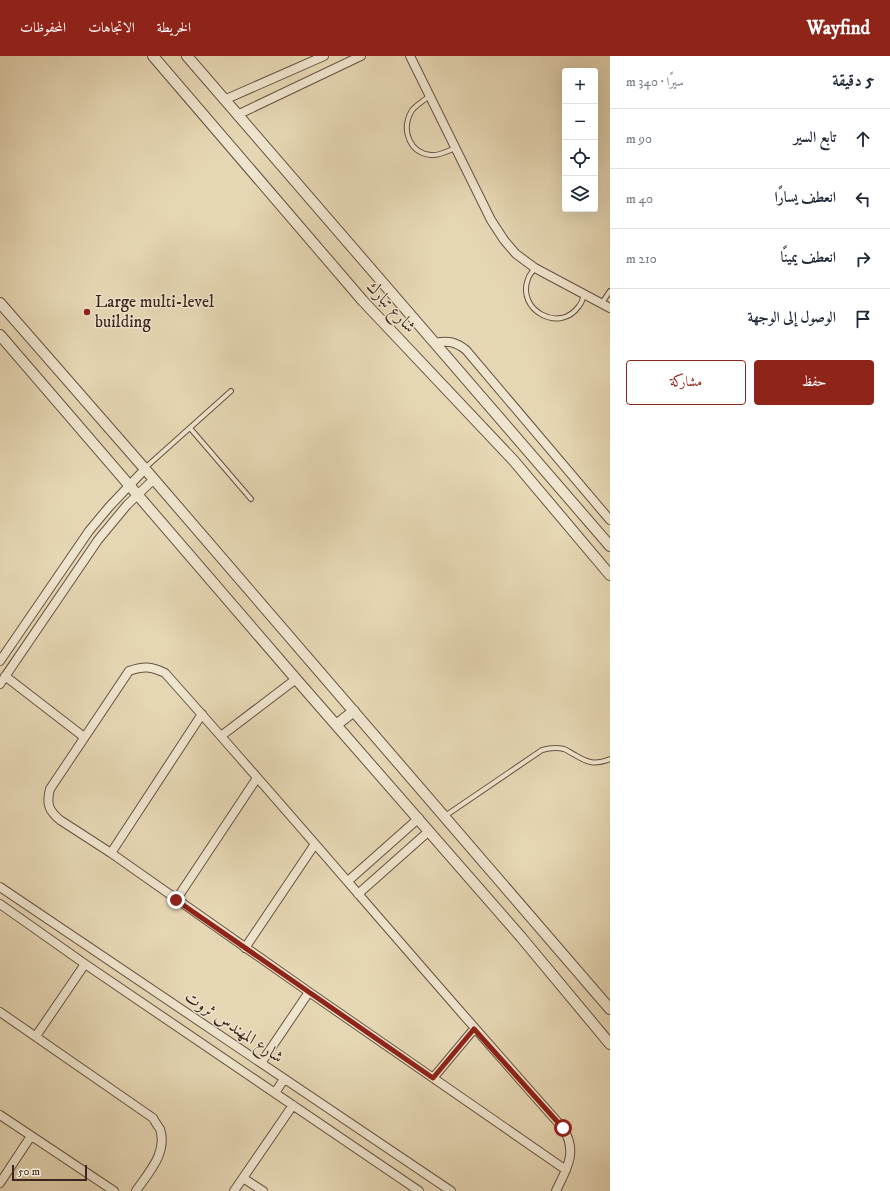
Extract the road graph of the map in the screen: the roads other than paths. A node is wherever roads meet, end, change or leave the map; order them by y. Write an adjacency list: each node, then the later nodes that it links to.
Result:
1 (153, 56): 28 (street, شارع تبارك)
2 (187, 56): 8 (street, شارع تبارك)
3 (324, 56): 6 (street)
4 (410, 56): 7 (street)
5 (357, 57): 9 (street)
6 (304, 60): 8 (street)
7 (430, 96): 10 (street); 10 (lane)
8 (224, 100): 9 (street, شارع تبارك)
9 (237, 115): 18 (street, شارع تبارك)
10 (455, 148): 11 (street)
11 (535, 268): 13 (street); 13 (lane)
12 (610, 291): 15 (lane)
13 (584, 294): 15 (street)
14 (0, 303): 21 (street)
15 (602, 304): 16 (street)
16 (610, 308)
17 (0, 335): 23 (street)
18 (435, 343): 26 (street); 27 (street, شارع تبارك)
19 (231, 391): 20 (lane)
20 (190, 428): 21 (lane); 25 (lane)
21 (145, 469): 22 (street); 23 (street)
22 (154, 479): 24 (street); 33 (street)
23 (130, 484): 24 (street); 29 (street)
24 (138, 494): 30 (street); 31 (street)
25 (251, 499)
26 (610, 520)
27 (610, 546)
28 (610, 575)
29 (0, 661)
30 (6, 676): 32 (street); 37 (street)
31 (296, 679): 35 (street); 36 (street)
32 (0, 684)
33 (354, 711): 35 (street); 40 (street)
34 (202, 714): 36 (street); 37 (street); 44 (street)
35 (336, 725): 41 (street)
36 (221, 736): 39 (street)
37 (84, 737): 44 (street)
38 (610, 759): 40 (lane)
39 (257, 778): 43 (street); 48 (street)
40 (444, 816): 53 (street)
41 (418, 818): 42 (street); 45 (street)
42 (429, 831): 47 (street); 57 (street)
43 (315, 844): 45 (street); 50 (street)
44 (111, 853): 48 (street)
45 (348, 881): 47 (street)
46 (0, 888): 58 (street, شارع المهندس ثروت)
47 (358, 894): 55 (street)
48 (176, 900): 50 (street)
49 (0, 904): 51 (street, شارع المهندس ثروت)
50 (245, 948): 52 (street)
51 (85, 964): 56 (street); 61 (street, شارع المهندس ثروت)
52 (309, 992): 58 (street); 59 (street)
53 (610, 1008)
54 (0, 1012): 56 (street)
55 (474, 1029): 59 (street); 65 (street)
56 (36, 1036): 69 (street)
57 (610, 1044)
58 (260, 1063): 60 (street, شارع المهندس ثروت)
59 (433, 1078): 65 (street)
60 (284, 1079): 61 (street); 73 (street, شارع المهندس ثروت)
61 (275, 1093): 62 (street, شارع المهندس ثروت)
62 (293, 1105): 66 (street); 72 (street, شارع المهندس ثروت)
63 (0, 1114): 64 (street)
64 (31, 1136): 67 (street); 68 (street)
65 (566, 1170): 74 (street)
66 (244, 1178): 70 (street); 71 (street)
67 (0, 1182)
68 (114, 1191)
69 (136, 1191)
70 (234, 1191)
71 (263, 1191)
72 (419, 1191)
73 (451, 1191)
74 (556, 1191)

